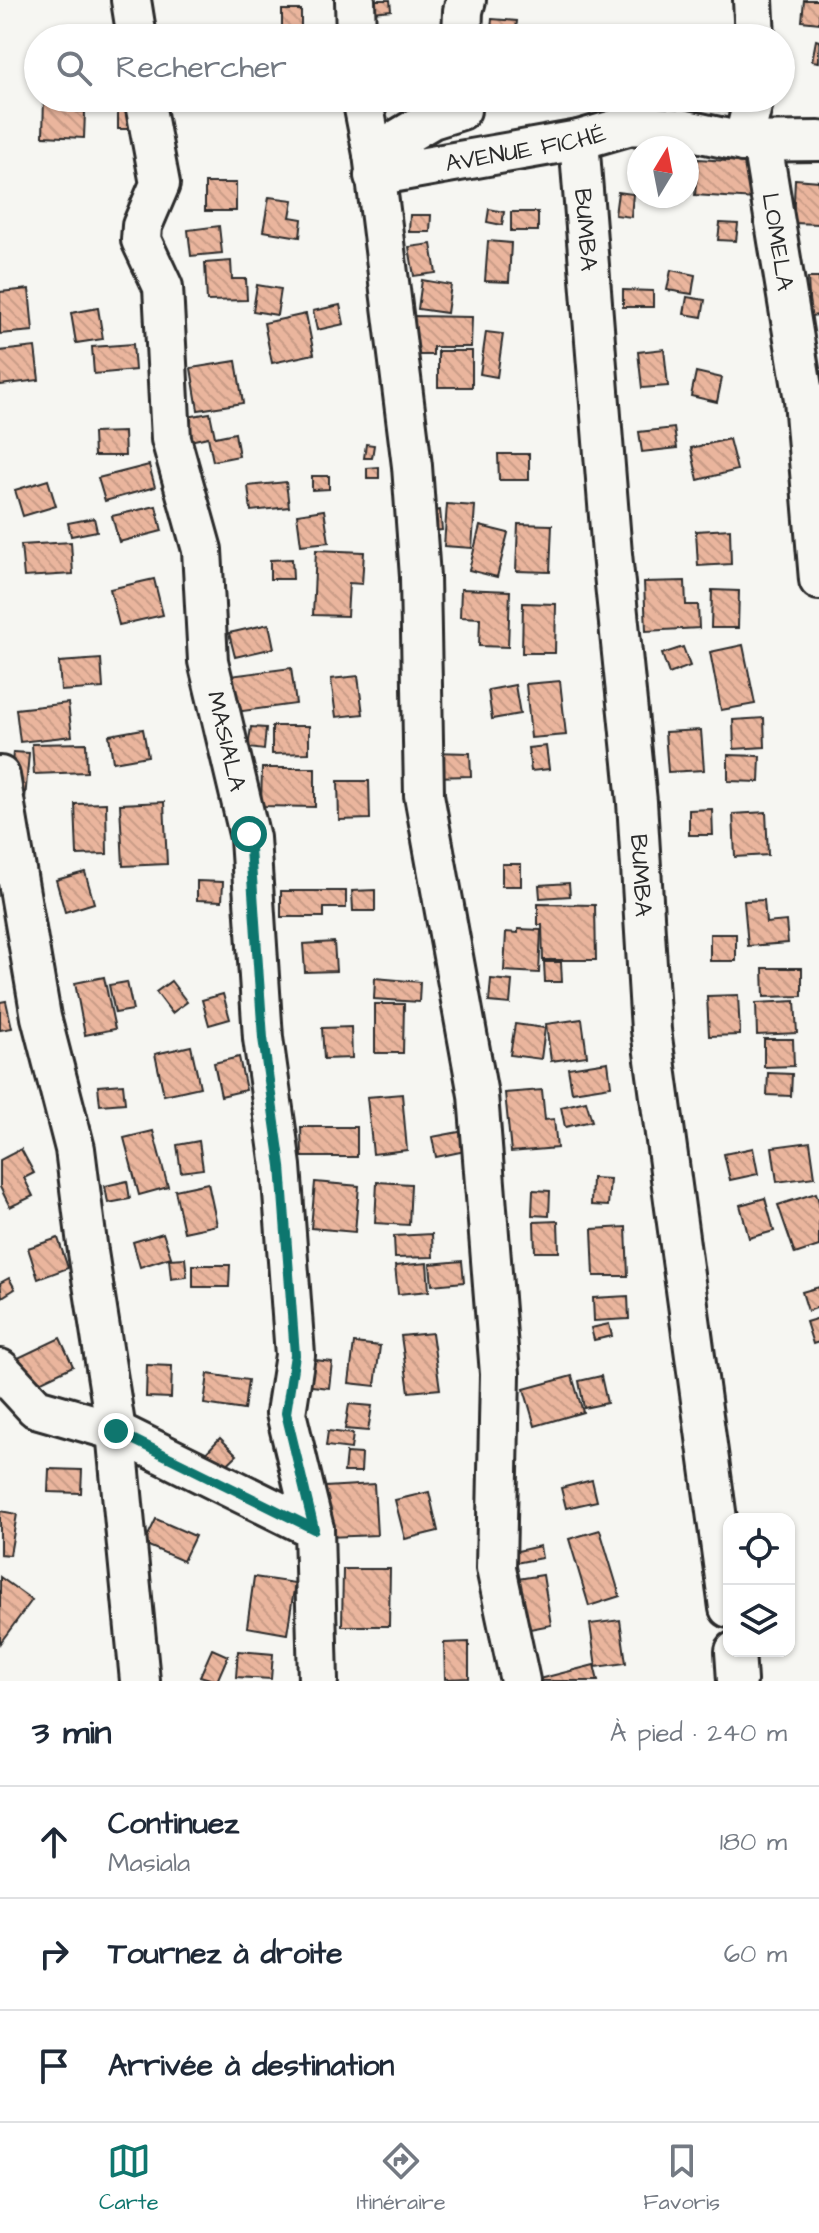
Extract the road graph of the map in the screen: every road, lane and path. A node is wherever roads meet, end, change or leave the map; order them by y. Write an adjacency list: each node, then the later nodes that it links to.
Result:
1 (131, 0): 5 (street)
2 (355, 0): 6 (street)
3 (466, 0): 7 (street)
4 (753, 0): 8 (street)
5 (135, 24)
6 (356, 24)
7 (463, 24)
8 (754, 24)
9 (147, 112): 21 (street, MASIALA)
10 (365, 112): 16 (street)
11 (455, 112): 16 (street)
12 (754, 112): 15 (street)
13 (579, 140): 15 (street, AVENUE FICHÉ); 16 (street, AVENUE FICHÉ); 22 (street, BUMBA)
14 (819, 141): 15 (street, AVENUE FICHÉ)
15 (753, 142): 17 (street, LOMELA)
16 (374, 165): 26 (street)
17 (819, 580)
18 (0, 776): 20 (street)
19 (0, 1369): 20 (street)
20 (116, 1431): 21 (street); 24 (street)
21 (314, 1529): 25 (street, MASIALA)
22 (726, 1585)
23 (735, 1657): 27 (street)
24 (140, 1681)
25 (318, 1681)
26 (520, 1681)
27 (737, 1681)

